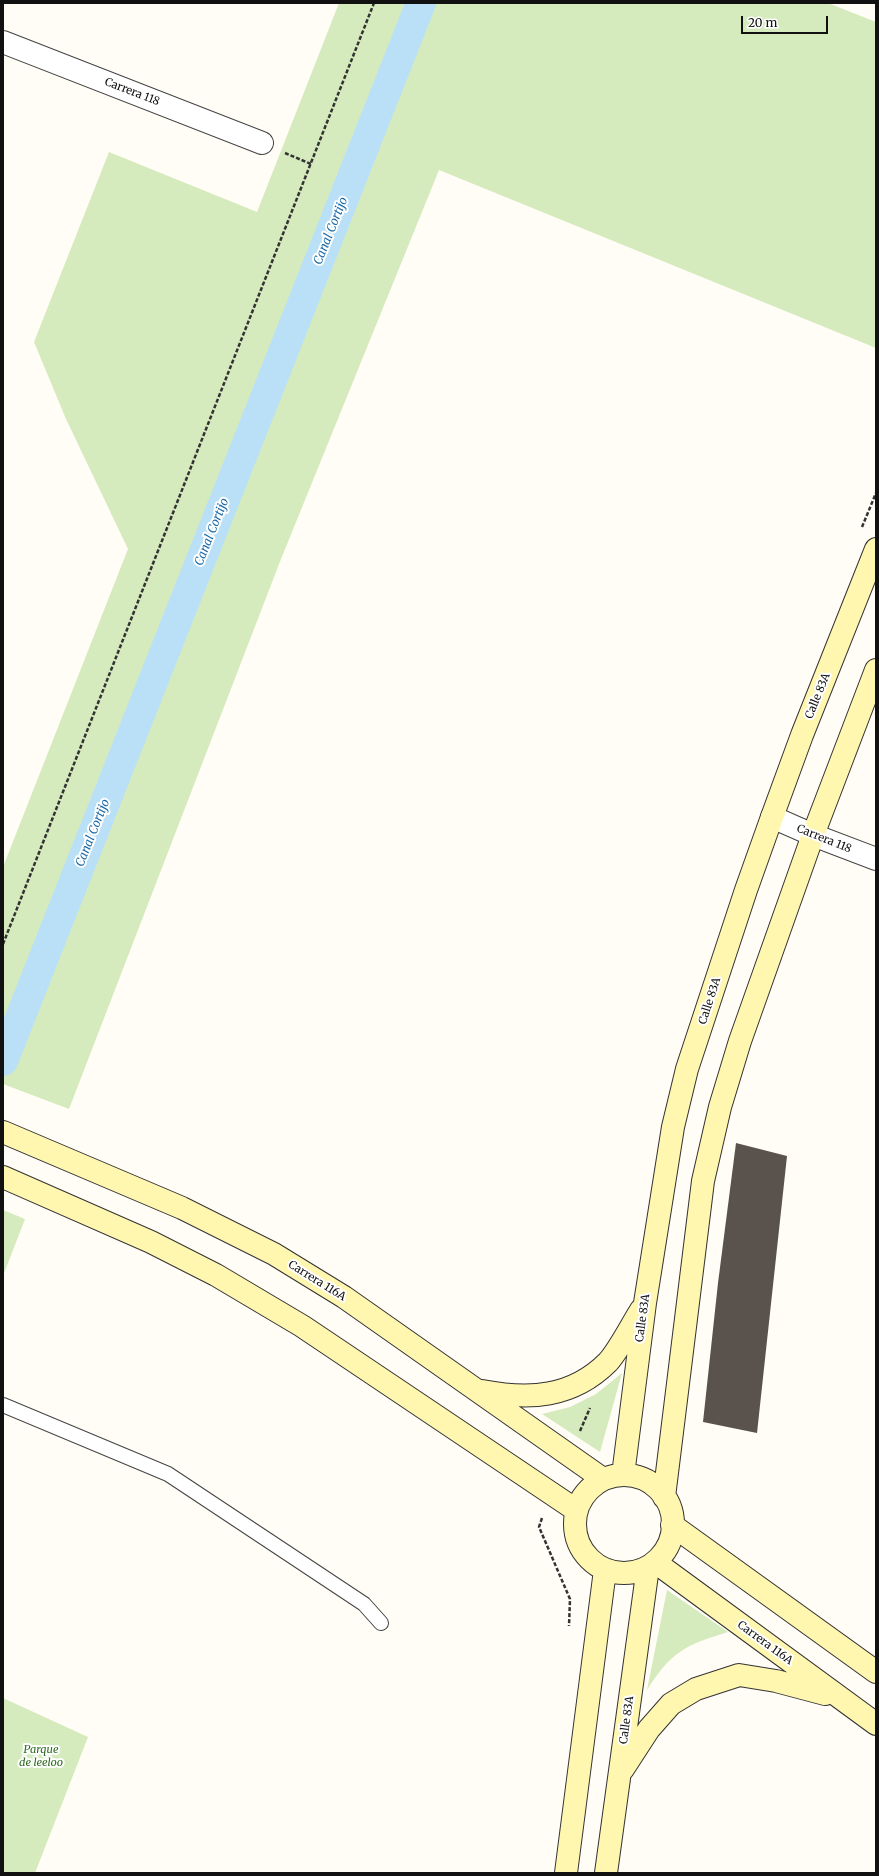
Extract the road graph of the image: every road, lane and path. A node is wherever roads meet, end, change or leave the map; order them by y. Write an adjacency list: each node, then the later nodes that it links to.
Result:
1 (374, 3): 9 (path)
2 (3, 42): 3 (street, Carrera 118)
3 (262, 143)
4 (876, 549): 6 (street, Calle 83A)
5 (876, 670): 7 (street)
6 (772, 817): 7 (street, Carrera 118); 12 (street, Calle 83A)
7 (813, 835): 8 (street, Carrera 118); 16 (street)
8 (876, 860)
9 (3, 944)
10 (3, 1132): 13 (street, Carrera 116A)
11 (3, 1177): 17 (street)
12 (645, 1304): 13 (street); 15 (street, Calle 83A)
13 (478, 1390): 15 (street, Carrera 116A)
14 (3, 1405): 21 (lane)
15 (613, 1477): 16 (street); 17 (street)
16 (664, 1497): 18 (street)
17 (576, 1510): 20 (street)
18 (672, 1525): 19 (street); 22 (street)
19 (652, 1564): 20 (street); 23 (street, Carrera 116A); 25 (street, Calle 83A)
20 (606, 1570): 26 (street)
21 (382, 1623)
22 (876, 1672)
23 (841, 1699): 24 (street, Carrera 116A); 25 (street)
24 (876, 1724)
25 (620, 1774): 27 (street, Calle 83A)
26 (566, 1873)
27 (606, 1873)

